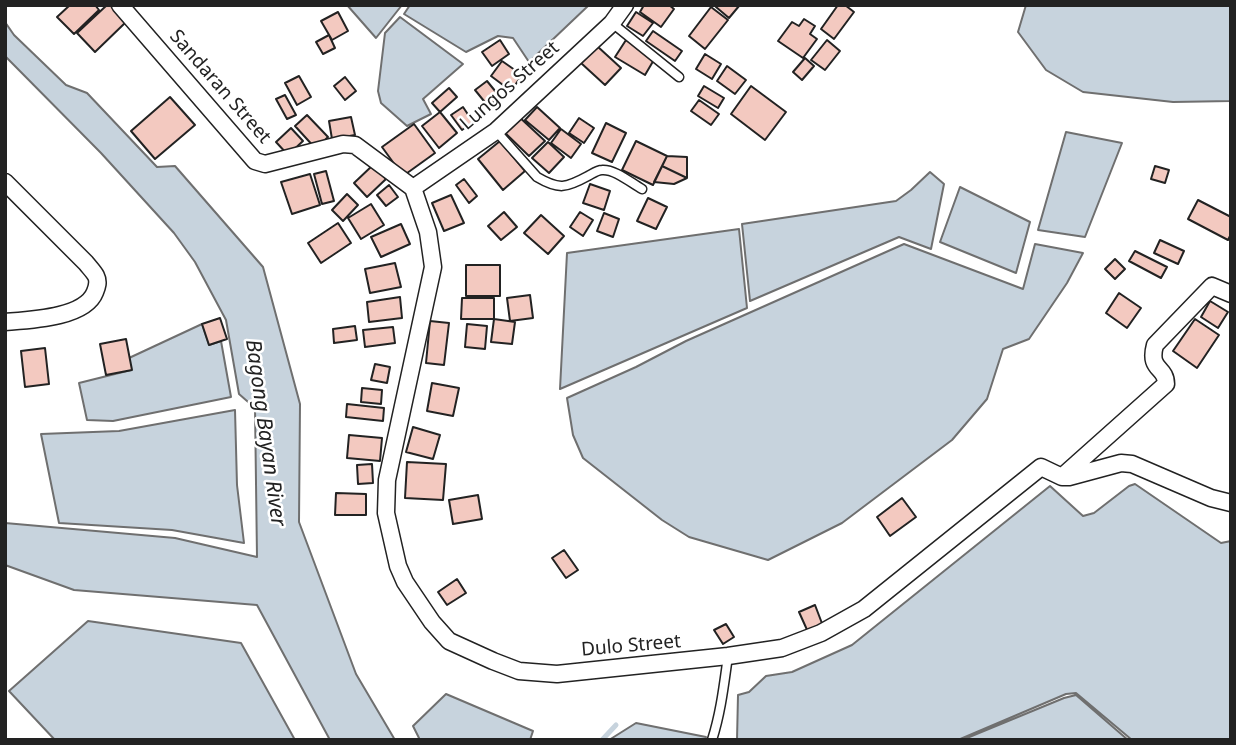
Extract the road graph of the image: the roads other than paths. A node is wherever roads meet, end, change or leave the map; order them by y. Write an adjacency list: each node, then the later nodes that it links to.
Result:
1 (120, 5): 7 (street, Sandaran Street)
2 (625, 5): 3 (street, Lungos Street)
3 (612, 23): 4 (lane); 5 (street, Lungos Street)
4 (679, 78)
5 (496, 131): 7 (street, Lungos Street); 8 (lane)
6 (5, 182): 10 (street)
7 (413, 188): 13 (street, Dulo Street)
8 (642, 189)
9 (1231, 294): 11 (street)
10 (5, 322)
11 (1062, 477): 12 (street, Dulo Street); 13 (street, Dulo Street)
12 (1231, 503)
13 (729, 656): 14 (lane)
14 (712, 740)

